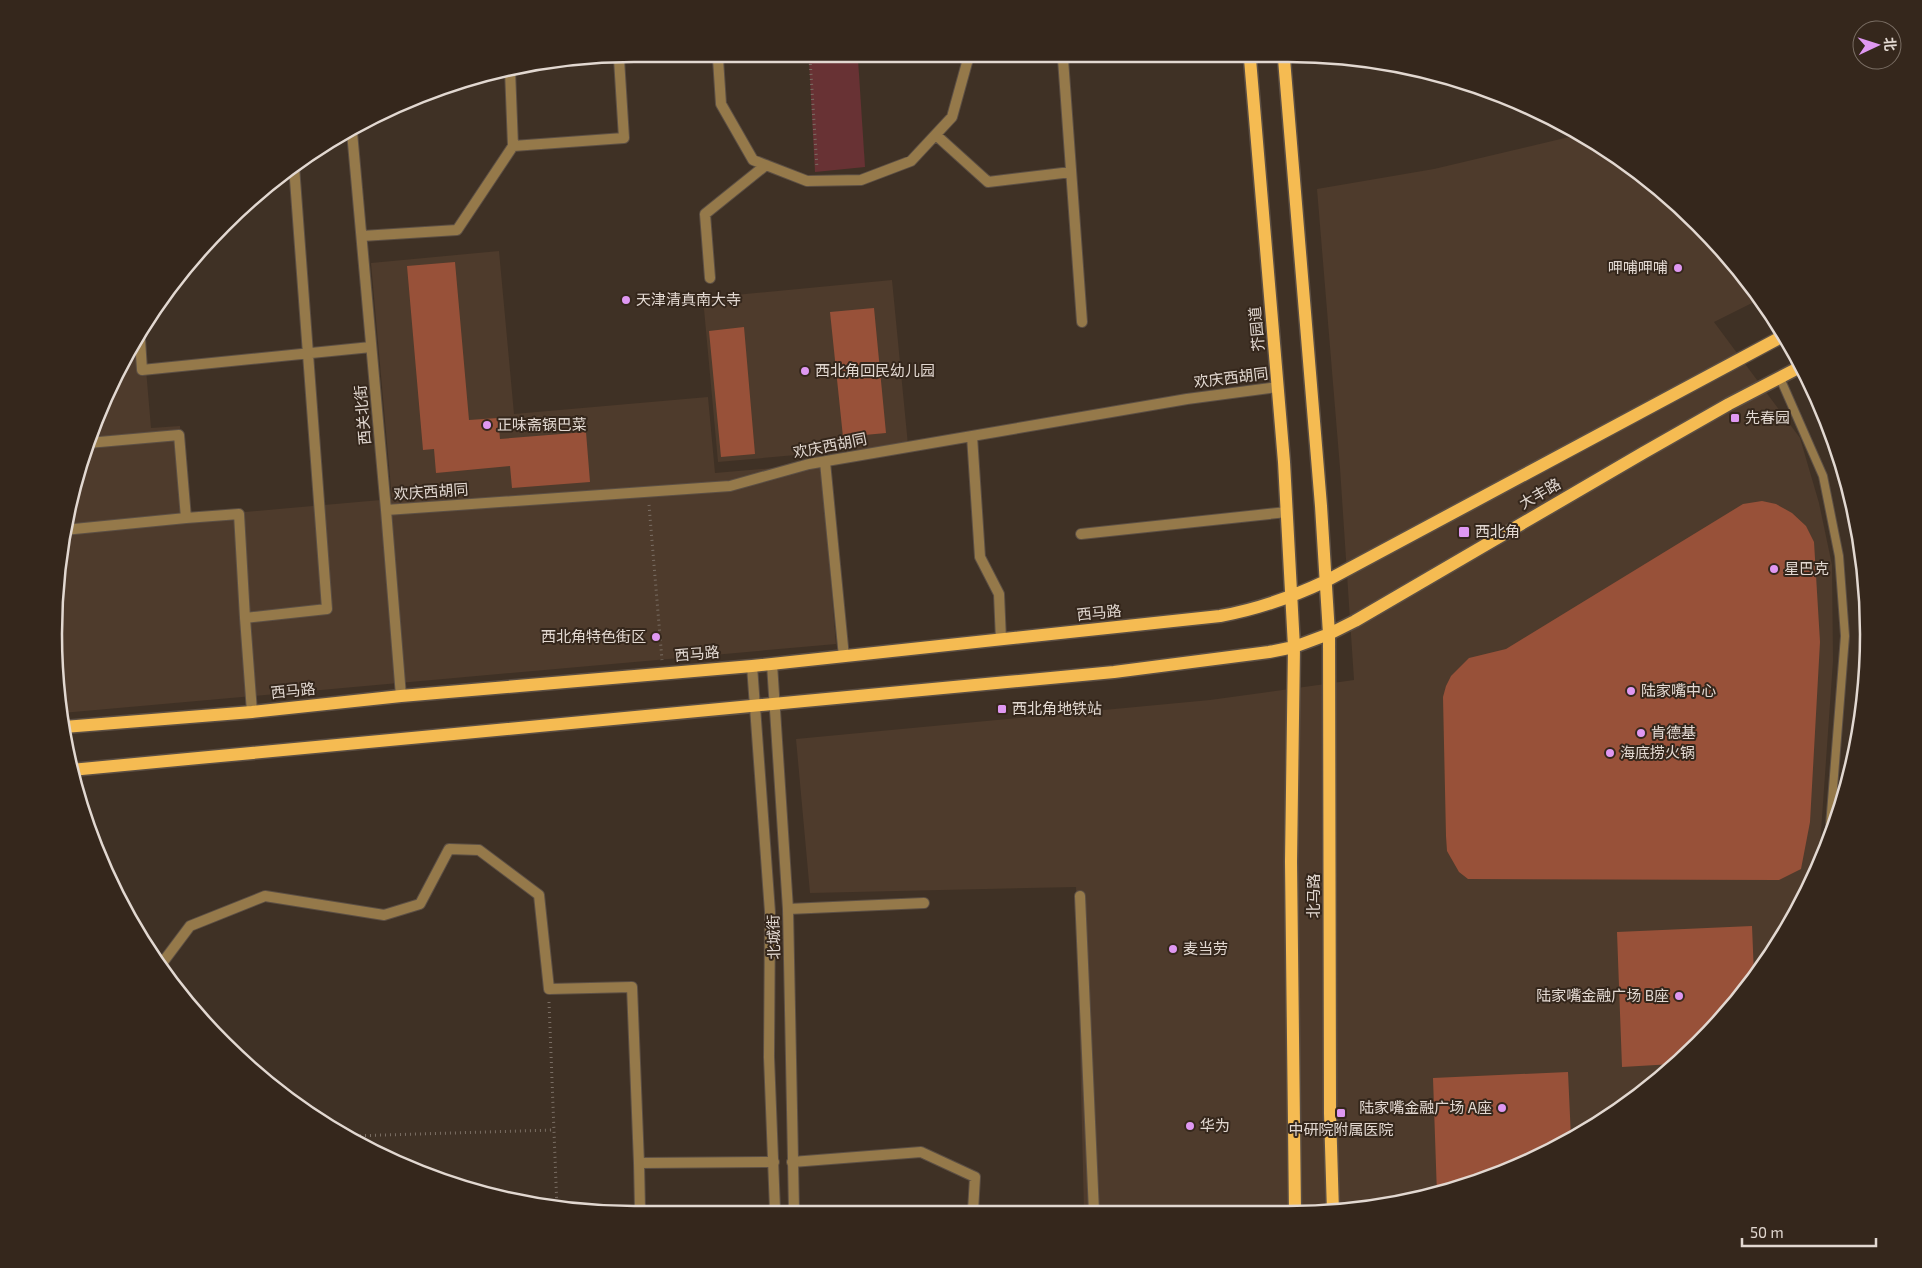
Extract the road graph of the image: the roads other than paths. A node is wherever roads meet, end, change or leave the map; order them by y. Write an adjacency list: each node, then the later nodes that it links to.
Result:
1 (718, 62): 11 (street)
2 (967, 62): 8 (street)
3 (1062, 62): 12 (street)
4 (1250, 62): 23 (main road, 芥园道)
5 (1284, 62): 32 (main road)
6 (619, 63): 10 (street)
7 (510, 76): 10 (street)
8 (936, 135): 11 (street); 12 (street)
9 (352, 137): 14 (street, 西关北街)
10 (513, 146): 14 (street)
11 (766, 165): 15 (street)
12 (1071, 172): 16 (street)
13 (295, 175): 20 (street)
14 (362, 236): 19 (street, 西关北街)
15 (710, 278)
16 (1082, 322)
17 (1777, 339): 32 (main road, 大丰路)
18 (140, 346): 20 (street)
19 (371, 347): 20 (street); 27 (street, 西关北街)
20 (307, 353): 34 (street)
21 (1795, 370): 22 (main road, 大丰路)
22 (1780, 378): 35 (main road, 大丰路); 47 (lane)
23 (1278, 387): 24 (street, 欢庆西胡同); 28 (main road, 芥园道)
24 (972, 436): 26 (street, 欢庆西胡同); 36 (street)
25 (96, 442): 29 (street)
26 (825, 462): 27 (street, 欢庆西胡同); 38 (street)
27 (386, 510): 41 (street, 西关北街)
28 (1287, 512): 31 (street); 33 (main road, 芥园道)
29 (186, 518): 30 (street); 34 (street)
30 (72, 529)
31 (1081, 534)
32 (1326, 581): 33 (main road, 西马路); 35 (main road, 北马路)
33 (1292, 597): 36 (main road, 西马路); 37 (main road, 北马路)
34 (245, 618): 44 (street)
35 (1329, 634): 37 (main road, 大丰路); 55 (main road, 北马路)
36 (1002, 640): 38 (main road, 西马路)
37 (1294, 647): 42 (main road); 61 (main road, 北马路)
38 (844, 657): 39 (main road, 西马路)
39 (772, 664): 40 (main road, 西马路); 42 (street, 北城街)
40 (752, 666): 41 (main road, 西马路); 43 (street, 北城街)
41 (401, 696): 44 (main road, 西马路)
42 (774, 703): 43 (main road); 50 (street, 北城街)
43 (755, 705): 46 (main road); 52 (street, 北城街)
44 (252, 712): 45 (main road, 西马路)
45 (70, 727)
46 (79, 769)
47 (1831, 811)
48 (1080, 896): 60 (street)
49 (924, 903): 50 (street)
50 (788, 908): 53 (street, 北城街)
51 (165, 960): 54 (street)
52 (774, 1162): 54 (street); 57 (street, 北城街)
53 (792, 1162): 58 (street, 北城街); 59 (street)
54 (639, 1163): 56 (street)
55 (1333, 1203)
56 (640, 1206)
57 (776, 1206)
58 (794, 1206)
59 (973, 1206)
60 (1094, 1206)
61 (1295, 1206)

